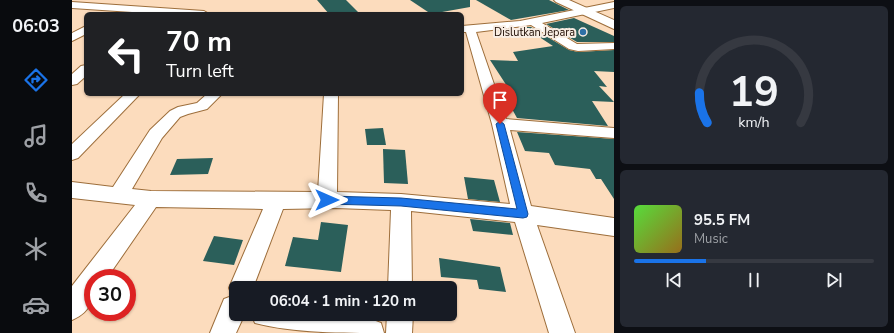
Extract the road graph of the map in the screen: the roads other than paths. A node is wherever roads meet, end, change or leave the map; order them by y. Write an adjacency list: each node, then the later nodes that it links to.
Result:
1 (95, 0): 6 (street)
2 (129, 0): 7 (street)
3 (560, 0): 9 (main road)
4 (72, 5): 6 (street)
5 (614, 5): 9 (street)
6 (84, 6): 7 (street)
7 (116, 8): 8 (street); 10 (street)
8 (181, 10): 11 (street)
9 (584, 10): 12 (street); 13 (main road)
10 (110, 12)
11 (192, 12)
12 (532, 21): 14 (street); 17 (street)
13 (614, 24)
14 (466, 29): 23 (street)
15 (84, 30): 16 (street)
16 (72, 38)
17 (614, 46)
18 (84, 71): 19 (street)
19 (72, 81)
20 (131, 96): 25 (street)
21 (213, 96): 27 (street)
22 (331, 96): 29 (street)
23 (500, 124): 24 (street); 32 (street)
24 (614, 133)
25 (72, 154)
26 (72, 190): 27 (street)
27 (118, 195): 28 (street)
28 (151, 199): 30 (street); 34 (street)
29 (327, 200): 30 (street); 31 (street)
30 (276, 201): 35 (street)
31 (401, 202): 32 (street); 36 (street)
32 (523, 214): 33 (street); 45 (street)
33 (614, 227)
34 (100, 269)
35 (244, 281)
36 (400, 281)
37 (84, 290): 38 (street)
38 (72, 307)
39 (229, 318): 42 (street)
40 (303, 321): 43 (street)
41 (400, 321): 44 (street)
42 (223, 333)
43 (371, 333)
44 (400, 333)
45 (562, 333)

